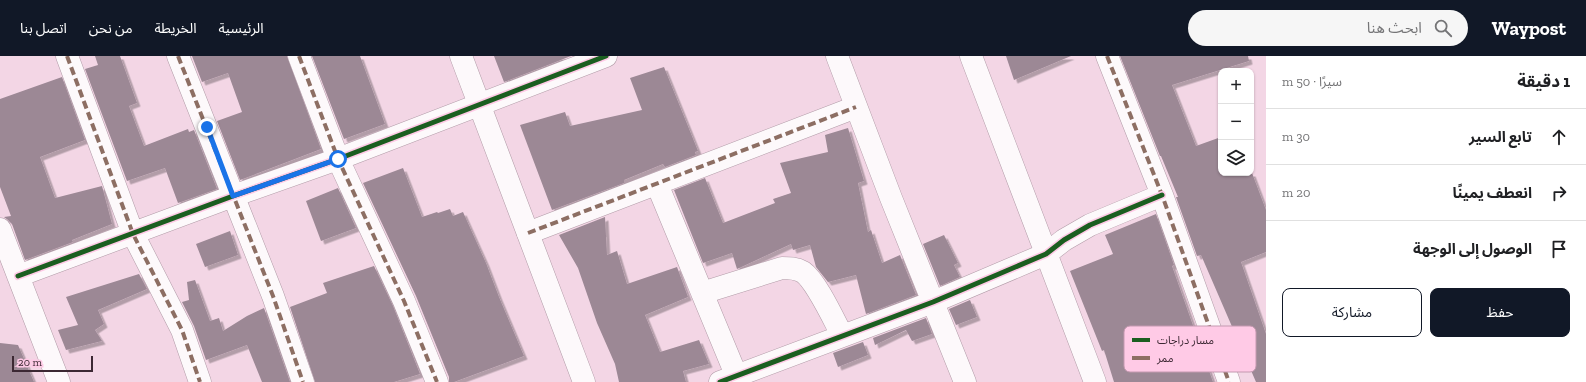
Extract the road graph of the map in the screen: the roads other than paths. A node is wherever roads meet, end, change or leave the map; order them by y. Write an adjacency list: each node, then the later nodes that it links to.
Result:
1 (67, 56): 17 (street)
2 (178, 56): 14 (street)
3 (299, 56): 11 (street)
4 (462, 56): 9 (street)
5 (606, 56): 9 (street)
6 (837, 56): 10 (street)
7 (971, 56): 18 (street)
8 (1107, 56): 13 (street)
9 (479, 104): 11 (street); 16 (street)
10 (856, 107): 12 (street); 21 (street)
11 (338, 159): 14 (street); 29 (street)
12 (657, 184): 16 (street); 20 (street)
13 (1162, 195): 18 (street); 22 (street)
14 (233, 196): 17 (street); 28 (street)
15 (0, 229): 19 (street)
16 (528, 233): 30 (street)
17 (132, 234): 19 (street); 27 (street)
18 (1046, 254): 21 (street); 32 (street)
19 (18, 276): 26 (street)
20 (702, 293): 23 (street); 25 (street)
21 (934, 302): 23 (street); 31 (street)
22 (1209, 326)
23 (842, 335): 25 (street)
24 (1225, 372): 33 (street)
25 (732, 380)
26 (59, 382)
27 (200, 382)
28 (303, 382)
29 (437, 382)
30 (584, 382)
31 (965, 382)
32 (1095, 382)
33 (1229, 382)

